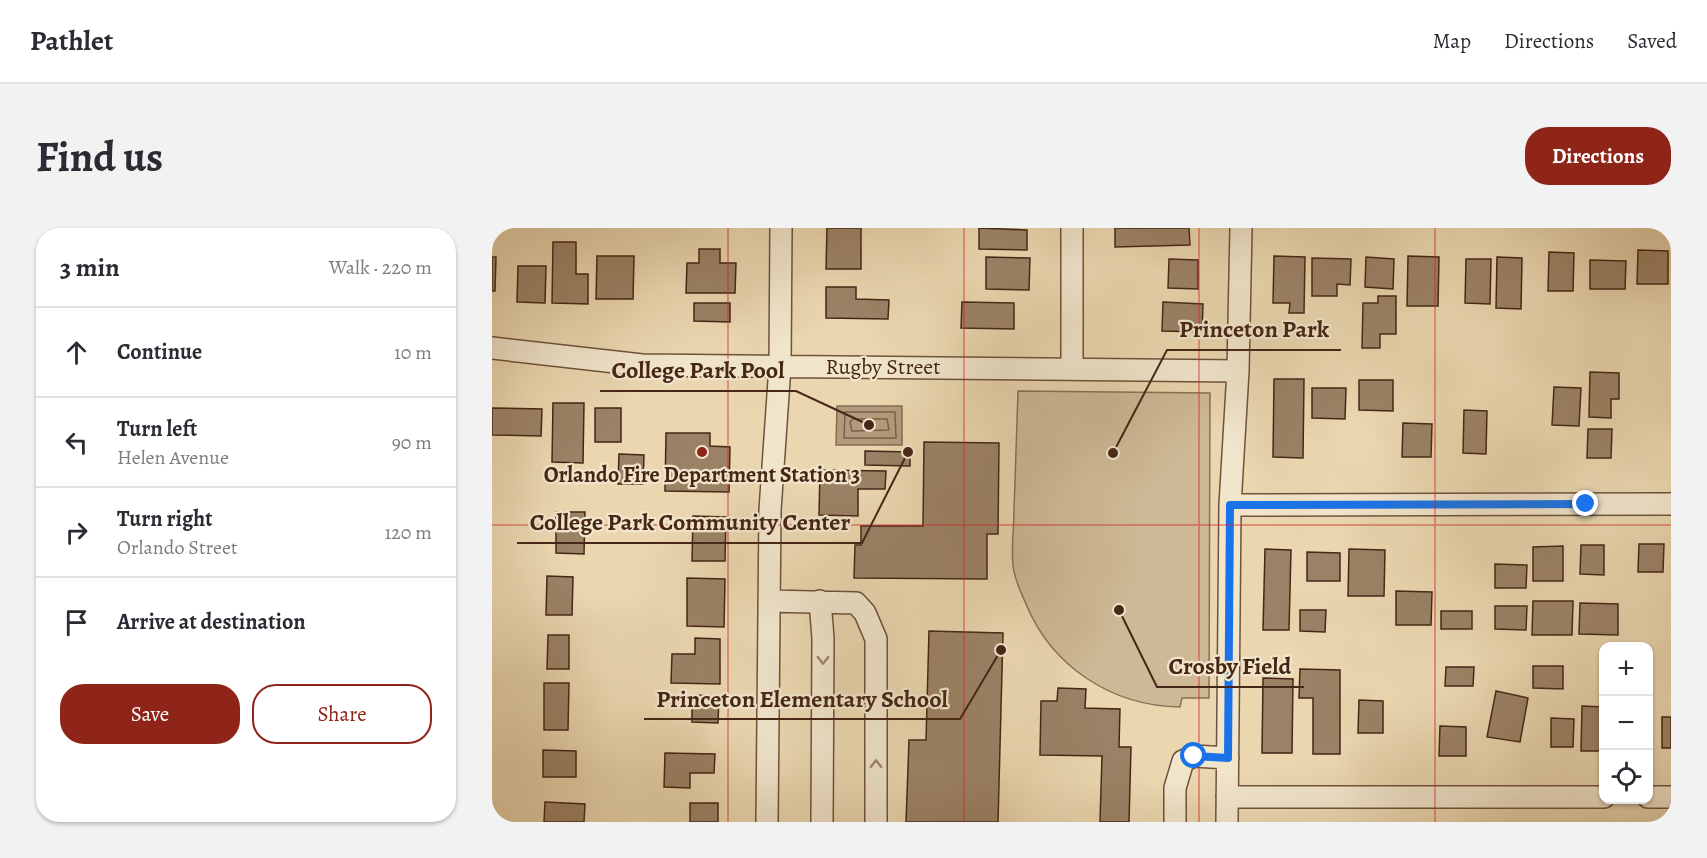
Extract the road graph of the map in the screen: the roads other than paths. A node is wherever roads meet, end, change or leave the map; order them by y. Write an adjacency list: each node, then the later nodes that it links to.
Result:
1 (781, 228): 5 (street)
2 (1072, 228): 6 (street)
3 (1241, 228): 7 (street)
4 (492, 348): 5 (street, Rugby Street)
5 (780, 366): 6 (street, Rugby Street); 10 (street)
6 (1072, 369): 7 (street, Rugby Street)
7 (1238, 371): 9 (street)
8 (1671, 504): 9 (street)
9 (1230, 505): 12 (street)
10 (769, 601): 11 (street); 17 (street)
11 (820, 601): 18 (street, one-way to 18); 19 (street, one-way to 11)
12 (1228, 758): 13 (street); 20 (street)
13 (1227, 797): 14 (street); 21 (street)
14 (1599, 797)
15 (1653, 797): 16 (street)
16 (1671, 797)
17 (767, 822)
18 (822, 822)
19 (876, 822)
20 (1175, 822)
21 (1227, 822)

